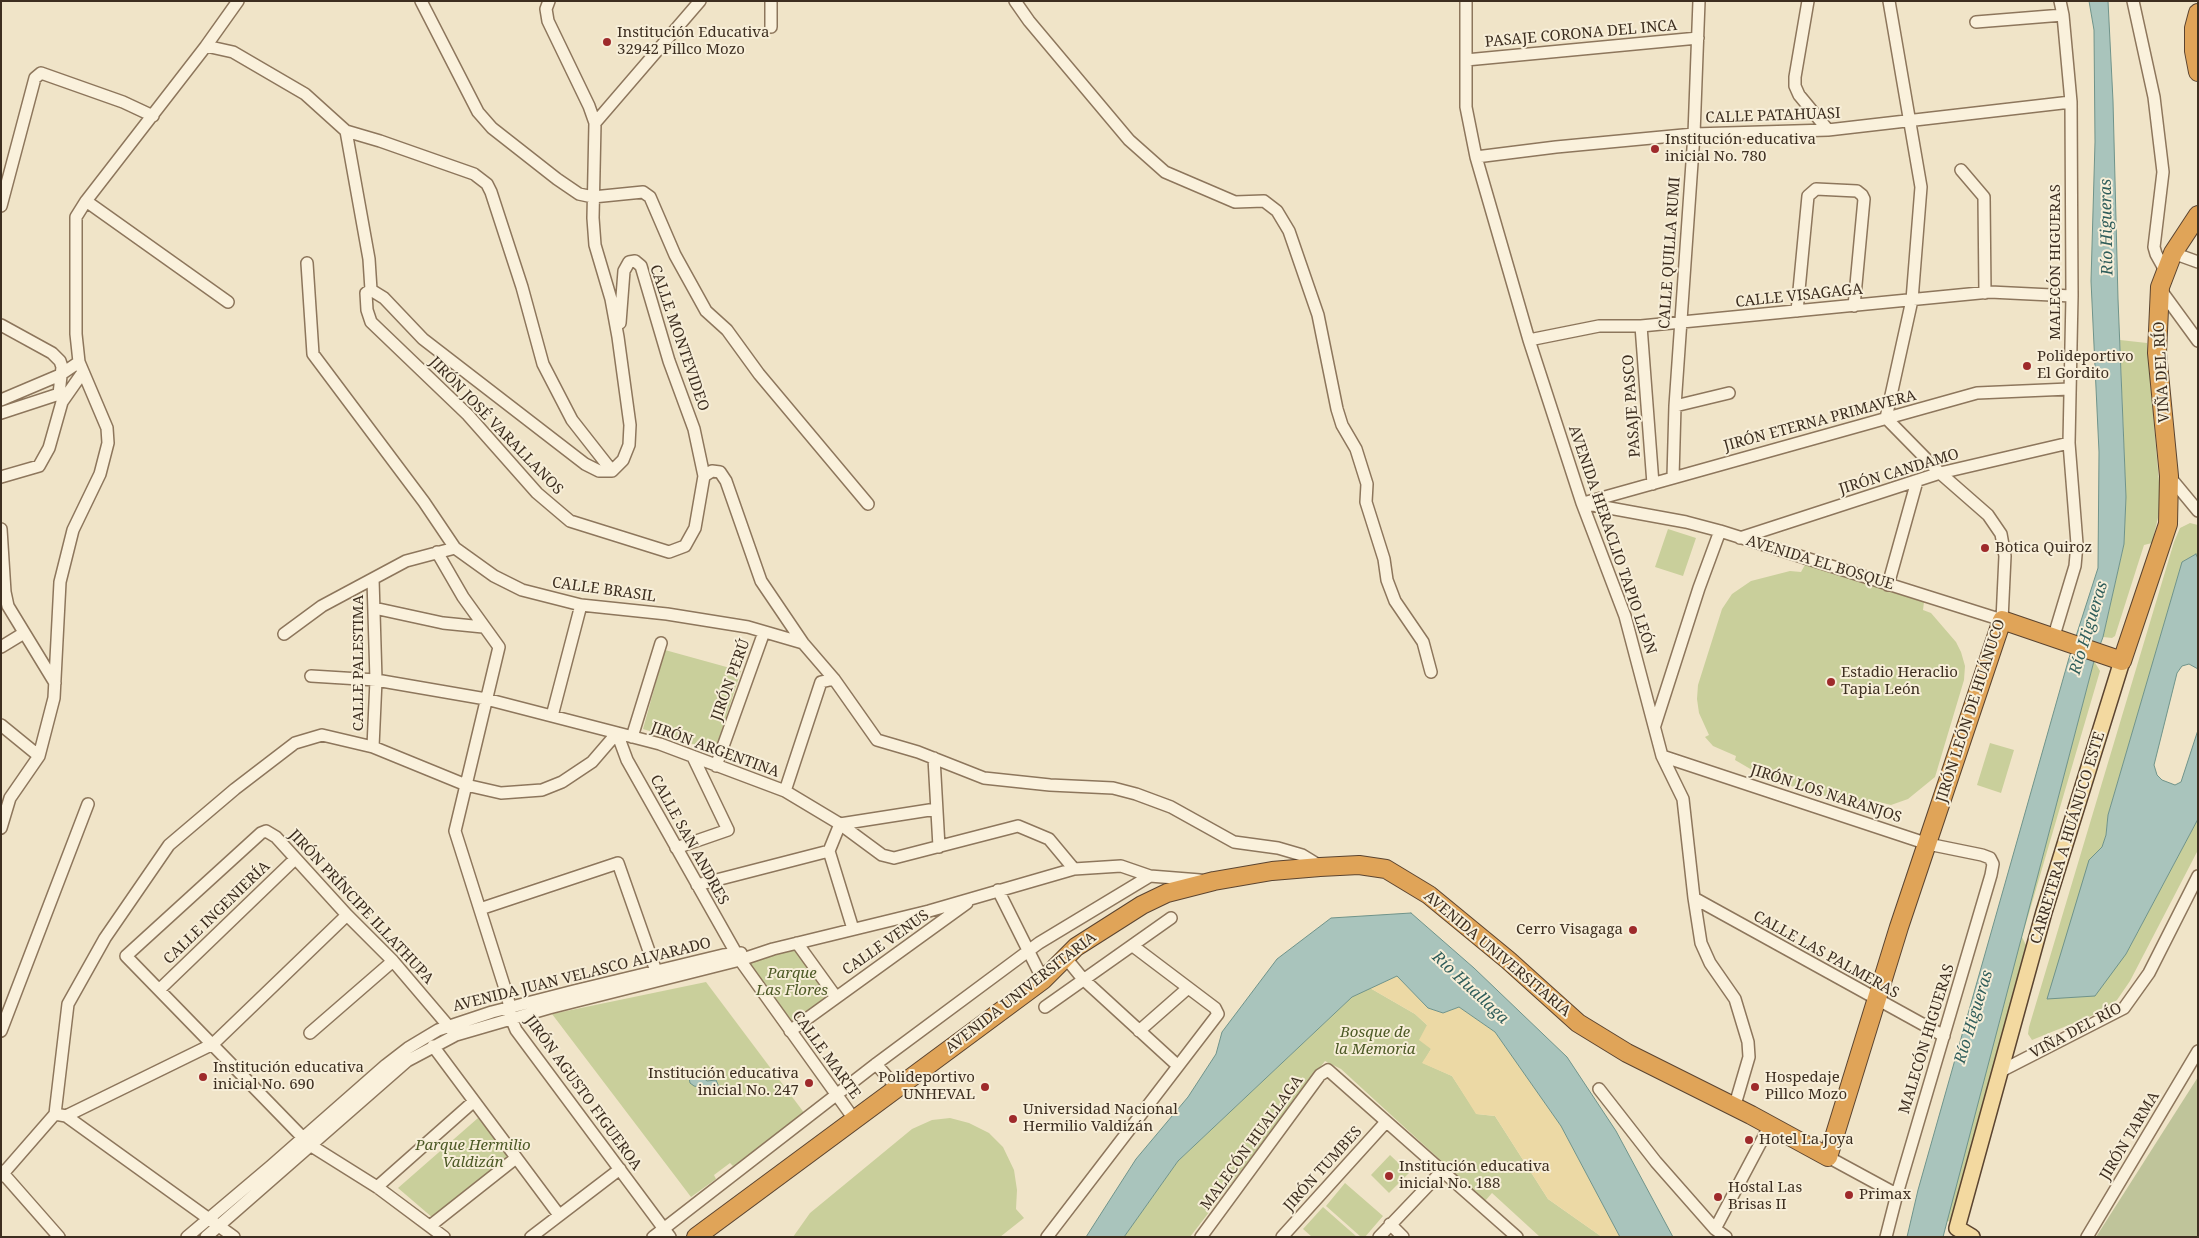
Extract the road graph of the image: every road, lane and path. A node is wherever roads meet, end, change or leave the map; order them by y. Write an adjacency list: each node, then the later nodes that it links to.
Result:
1 (238, 1): 18 (street)
2 (421, 1): 30 (street)
3 (549, 1): 24 (street)
4 (700, 1): 24 (street)
5 (771, 1): 16 (street)
6 (1015, 1): 91 (street)
7 (1466, 1): 19 (street, AVENIDA HERACLIO TAPIO LEÓN)
8 (1699, 1): 17 (street, CALLE QUILLA RUMI)
9 (1808, 1): 25 (street)
10 (1889, 1): 23 (street)
11 (2060, 1): 14 (street, MALECÓN HIGUERAS)
12 (2133, 1): 37 (street)
13 (2198, 13): 20 (highway)
14 (2064, 15): 15 (street); 21 (street, MALECÓN HIGUERAS)
15 (1976, 22)
16 (771, 27)
17 (1698, 38): 19 (street, PASAJE CORONA DEL INCA); 27 (street, CALLE QUILLA RUMI)
18 (206, 46): 22 (street); 26 (street)
19 (1466, 60): 28 (street, AVENIDA HERACLIO TAPIO LEÓN)
20 (2198, 72)
21 (2071, 102): 23 (street, CALLE PATAHUASI); 40 (street, MALECÓN HIGUERAS)
22 (153, 116): 31 (street); 32 (street)
23 (1911, 121): 25 (street, CALLE PATAHUASI); 41 (street)
24 (595, 123): 30 (street)
25 (1828, 130): 27 (street, CALLE PATAHUASI)
26 (346, 131): 38 (street); 61 (street)
27 (1694, 134): 28 (street, CALLE PATAHUASI); 45 (street, CALLE QUILLA RUMI)
28 (1476, 157): 49 (street, AVENIDA HERACLIO TAPIO LEÓN)
29 (1961, 170): 39 (street)
30 (593, 197): 48 (street); 70 (street)
31 (86, 201): 42 (street); 51 (street)
32 (1, 206)
33 (2198, 215): 34 (highway, VIÑA DEL RÍO)
34 (2173, 253): 35 (street); 37 (highway, VIÑA DEL RÍO)
35 (2198, 262)
36 (307, 263): 75 (street)
37 (2163, 280): 50 (street); 60 (highway, VIÑA DEL RÍO)
38 (371, 290): 61 (street, JIRÓN JOSÉ VARALLANOS); 63 (street, JIRÓN JOSÉ VARALLANOS)
39 (1985, 293): 40 (street, CALLE VISAGAGA); 41 (street, CALLE VISAGAGA)
40 (2072, 296): 53 (street, MALECÓN HIGUERAS)
41 (1912, 300): 43 (street, CALLE VISAGAGA); 58 (street)
42 (228, 302)
43 (1854, 306): 44 (street, CALLE VISAGAGA); 44 (street)
44 (1797, 311): 45 (street, CALLE VISAGAGA)
45 (1680, 322): 47 (street, CALLE VISAGAGA); 56 (street, CALLE QUILLA RUMI)
46 (1, 325): 52 (street)
47 (1641, 326): 49 (street, CALLE VISAGAGA); 68 (street, PASAJE PASCO)
48 (618, 337): 61 (street); 63 (street, CALLE MONTEVIDEO)
49 (1529, 340): 69 (street, AVENIDA HERACLIO TAPIO LEÓN)
50 (2198, 342)
51 (81, 367): 52 (street); 65 (street); 95 (street)
52 (60, 375): 55 (street); 57 (street)
53 (2070, 389): 58 (street, JIRÓN ETERNA PRIMAVERA); 59 (street, MALECÓN HIGUERAS)
54 (1729, 393): 56 (street)
55 (1, 400)
56 (1675, 406): 66 (street, CALLE QUILLA RUMI)
57 (1, 413)
58 (1886, 418): 62 (street, JIRÓN LEÓN DE HUÁNUCO); 66 (street, JIRÓN ETERNA PRIMAVERA)
59 (2069, 443): 62 (street, JIRÓN CANDAMO); 86 (street, MALECÓN HIGUERAS)
60 (2166, 449): 64 (highway, CARRETERA A HUÁNUCO ESTE)
61 (612, 470)
62 (1940, 473): 67 (street, JIRÓN CANDAMO); 81 (street, JIRÓN LEÓN DE HUÁNUCO)
63 (704, 476): 88 (street)
64 (2169, 476): 71 (street); 90 (highway, CARRETERA A HUÁNUCO ESTE)
65 (1, 477)
66 (1673, 477): 68 (street, JIRÓN ETERNA PRIMAVERA)
67 (1917, 481): 74 (street, JIRÓN CANDAMO); 78 (street)
68 (1653, 484): 69 (street, JIRÓN ETERNA PRIMAVERA)
69 (1582, 503): 73 (street, AVENIDA EL BOSQUE); 99 (street, AVENIDA HERACLIO TAPIO LEÓN)
70 (868, 504)
71 (2198, 511)
72 (1, 529): 84 (street)
73 (1720, 531): 74 (street, AVENIDA EL BOSQUE); 99 (street)
74 (1739, 538): 78 (street, AVENIDA EL BOSQUE)
75 (456, 548): 76 (street); 79 (street, CALLE BRASIL)
76 (438, 552): 77 (street); 82 (street)
77 (373, 579): 80 (street, CALLE PALESTIMA); 85 (street)
78 (1888, 585): 81 (street, AVENIDA EL BOSQUE)
79 (581, 605): 83 (street, CALLE BRASIL); 97 (street)
80 (374, 608): 82 (street); 94 (street, CALLE PALESTIMA)
81 (2002, 620): 86 (highway, AVENIDA EL BOSQUE); 114 (highway, JIRÓN LEÓN DE HUÁNUCO)
82 (484, 627): 96 (street, JIRÓN AGUSTO FIGUEROA)
83 (764, 632): 88 (street, CALLE BRASIL); 107 (street, JIRÓN PERÚ)
84 (24, 633): 89 (street); 95 (street)
85 (284, 634)
86 (2058, 641): 90 (highway, AVENIDA EL BOSQUE)
87 (661, 643): 101 (street)
88 (803, 643): 93 (street)
89 (1, 647)
90 (2122, 661): 160 (main road, CARRETERA A HUÁNUCO ESTE)
91 (1431, 672)
92 (311, 676): 94 (street, JIRÓN ARGENTINA)
93 (834, 679): 106 (street); 109 (street)
94 (376, 680): 96 (street, JIRÓN ARGENTINA); 102 (street, CALLE PALESTIMA)
95 (56, 684): 103 (street)
96 (486, 699): 97 (street, JIRÓN ARGENTINA); 108 (street, JIRÓN AGUSTO FIGUEROA)
97 (552, 716): 100 (street, JIRÓN ARGENTINA)
98 (1, 724): 103 (street)
99 (1654, 725): 104 (street, AVENIDA HERACLIO TAPIO LEÓN)
100 (617, 733): 101 (street, JIRÓN ARGENTINA); 108 (street); 116 (street, CALLE SAN ANDRES)
101 (632, 737): 105 (street, JIRÓN ARGENTINA)
102 (373, 746): 108 (street); 166 (street)
103 (39, 756): 113 (street)
104 (1662, 756): 114 (street, JIRÓN LOS NARANJOS); 128 (street, AVENIDA HERACLIO TAPIO LEÓN)
105 (693, 757): 107 (street, JIRÓN ARGENTINA); 116 (street)
106 (934, 758): 111 (street); 120 (street)
107 (716, 766): 109 (street, JIRÓN ARGENTINA)
108 (466, 785): 129 (street, JIRÓN AGUSTO FIGUEROA)
109 (785, 791): 112 (street, JIRÓN ARGENTINA)
110 (88, 804): 149 (street)
111 (936, 809): 112 (street); 115 (street)
112 (840, 824): 115 (street, JIRÓN ARGENTINA); 117 (street)
113 (1, 828)
114 (1928, 844): 118 (street, JIRÓN LOS NARANJOS); 145 (highway, JIRÓN LEÓN DE HUÁNUCO)
115 (939, 847): 121 (street, JIRÓN ARGENTINA)
116 (676, 848): 125 (street, CALLE SAN ANDRES)
117 (829, 851): 125 (street); 132 (street)
118 (1982, 855): 154 (street, MALECÓN HIGUERAS)
119 (295, 859): 130 (street, JIRÓN PRÍNCIPE ILLATHUPA); 143 (street, CALLE INGENIERÍA); 143 (street, JIRÓN PRÍNCIPE ILLATHUPA)
120 (1320, 867): 124 (highway, AVENIDA UNIVERSITARIA); 165 (highway, AVENIDA UNIVERSITARIA)
121 (1074, 869): 122 (street, AVENIDA JUAN VELASCO ALVARADO); 126 (street, AVENIDA JUAN VELASCO ALVARADO)
122 (1150, 876): 124 (street, AVENIDA JUAN VELASCO ALVARADO); 135 (street, AVENIDA UNIVERSITARIA)
123 (2198, 876): 160 (street, VIÑA DEL RÍO)
124 (1214, 882): 137 (highway, AVENIDA UNIVERSITARIA)
125 (697, 886): 136 (street, CALLE SAN ANDRES)
126 (998, 890): 127 (street, AVENIDA JUAN VELASCO ALVARADO); 135 (street)
127 (975, 897): 132 (street, AVENIDA JUAN VELASCO ALVARADO); 144 (street, CALLE VENUS)
128 (1694, 898): 145 (street, CALLE LAS PALMERAS); 165 (street, AVENIDA HERACLIO TAPIO LEÓN)
129 (480, 909): 139 (street); 147 (street, JIRÓN AGUSTO FIGUEROA)
130 (347, 914): 138 (street, JIRÓN PRÍNCIPE ILLATHUPA); 155 (street)
131 (1171, 918): 134 (street)
132 (853, 929): 133 (street, AVENIDA JUAN VELASCO ALVARADO)
133 (797, 943): 136 (street, AVENIDA JUAN VELASCO ALVARADO); 144 (street)
134 (1133, 946): 140 (street); 142 (street)
135 (1028, 951): 141 (street); 158 (street, AVENIDA UNIVERSITARIA)
136 (738, 957): 139 (street, AVENIDA JUAN VELASCO ALVARADO); 147 (street, AVENIDA JUAN VELASCO ALVARADO); 150 (street, CALLE MARTE)
137 (1065, 957): 140 (street); 141 (highway, AVENIDA UNIVERSITARIA)
138 (393, 962): 148 (street, JIRÓN PRÍNCIPE ILLATHUPA); 152 (street)
139 (656, 970): 147 (street, AVENIDA JUAN VELASCO ALVARADO)
140 (1083, 979): 146 (street); 151 (street)
141 (1042, 980): 161 (highway, AVENIDA UNIVERSITARIA)
142 (1188, 988): 151 (street); 159 (street)
143 (160, 989): 155 (street)
144 (836, 997): 150 (street, CALLE VENUS)
145 (1876, 1000): 154 (street, CALLE LAS PALMERAS); 171 (highway, JIRÓN LEÓN DE HUÁNUCO)
146 (1045, 1007)
147 (510, 1013): 148 (street, AVENIDA JUAN VELASCO ALVARADO); 153 (street, AVENIDA JUAN VELASCO ALVARADO); 173 (street, JIRÓN AGUSTO FIGUEROA)
148 (448, 1026): 153 (street, JIRÓN PRÍNCIPE ILLATHUPA); 170 (street, AVENIDA JUAN VELASCO ALVARADO)
149 (1, 1031)
150 (790, 1031): 163 (street, CALLE MARTE)
151 (1139, 1031): 159 (street)
152 (310, 1034)
153 (456, 1035): 156 (street, AVENIDA JUAN VELASCO ALVARADO)
154 (1944, 1036): 177 (street, MALECÓN HIGUERAS)
155 (213, 1044): 166 (street); 170 (street)
156 (432, 1046): 164 (street); 170 (street, AVENIDA JUAN VELASCO ALVARADO)
157 (2198, 1051): 202 (street, JIRÓN TARMA)
158 (876, 1064): 161 (street); 163 (street, AVENIDA UNIVERSITARIA)
159 (1177, 1065): 194 (street)
160 (2000, 1071): 201 (main road, CARRETERA A HUÁNUCO ESTE)
161 (896, 1087): 167 (highway, AVENIDA UNIVERSITARIA)
162 (1599, 1089): 183 (street)
163 (836, 1094): 167 (street, CALLE MARTE); 184 (street, AVENIDA UNIVERSITARIA)
164 (474, 1102): 172 (street); 176 (street)
165 (1734, 1108): 169 (highway, AVENIDA UNIVERSITARIA)
166 (60, 1115): 175 (street); 179 (street)
167 (854, 1119): 193 (highway, AVENIDA UNIVERSITARIA)
168 (1386, 1122): 174 (street); 185 (street, JIRÓN TUMBES); 195 (street, MALECÓN HUALLAGA)
169 (1770, 1125): 171 (highway, AVENIDA UNIVERSITARIA); 183 (street)
170 (306, 1142): 176 (street); 179 (street, AVENIDA JUAN VELASCO ALVARADO); 182 (street, AVENIDA JUAN VELASCO ALVARADO)
171 (1828, 1156): 177 (street)
172 (516, 1158): 178 (street); 181 (street)
173 (620, 1169): 178 (street); 184 (street, JIRÓN AGUSTO FIGUEROA)
174 (1443, 1170): 180 (street); 198 (street)
175 (2, 1174): 186 (street)
176 (377, 1187): 181 (street)
177 (1897, 1194): 200 (street, MALECÓN HIGUERAS)
178 (558, 1215): 191 (street)
179 (209, 1219): 182 (street); 187 (street, AVENIDA JUAN VELASCO ALVARADO)
180 (1390, 1224): 196 (street); 197 (street)
181 (430, 1226): 190 (street)
182 (219, 1227): 188 (street, AVENIDA JUAN VELASCO ALVARADO); 189 (street)
183 (1715, 1229): 199 (street)
184 (667, 1232): 192 (street, AVENIDA UNIVERSITARIA)
185 (1288, 1235)
186 (59, 1237)
187 (188, 1237)
188 (206, 1237)
189 (234, 1237)
190 (444, 1237)
191 (531, 1237)
192 (653, 1237)
193 (696, 1237)
194 (1047, 1237)
195 (1201, 1237)
196 (1380, 1237)
197 (1403, 1237)
198 (1517, 1237)
199 (1726, 1237)
200 (1886, 1237)
201 (1972, 1237)
202 (2087, 1237)

